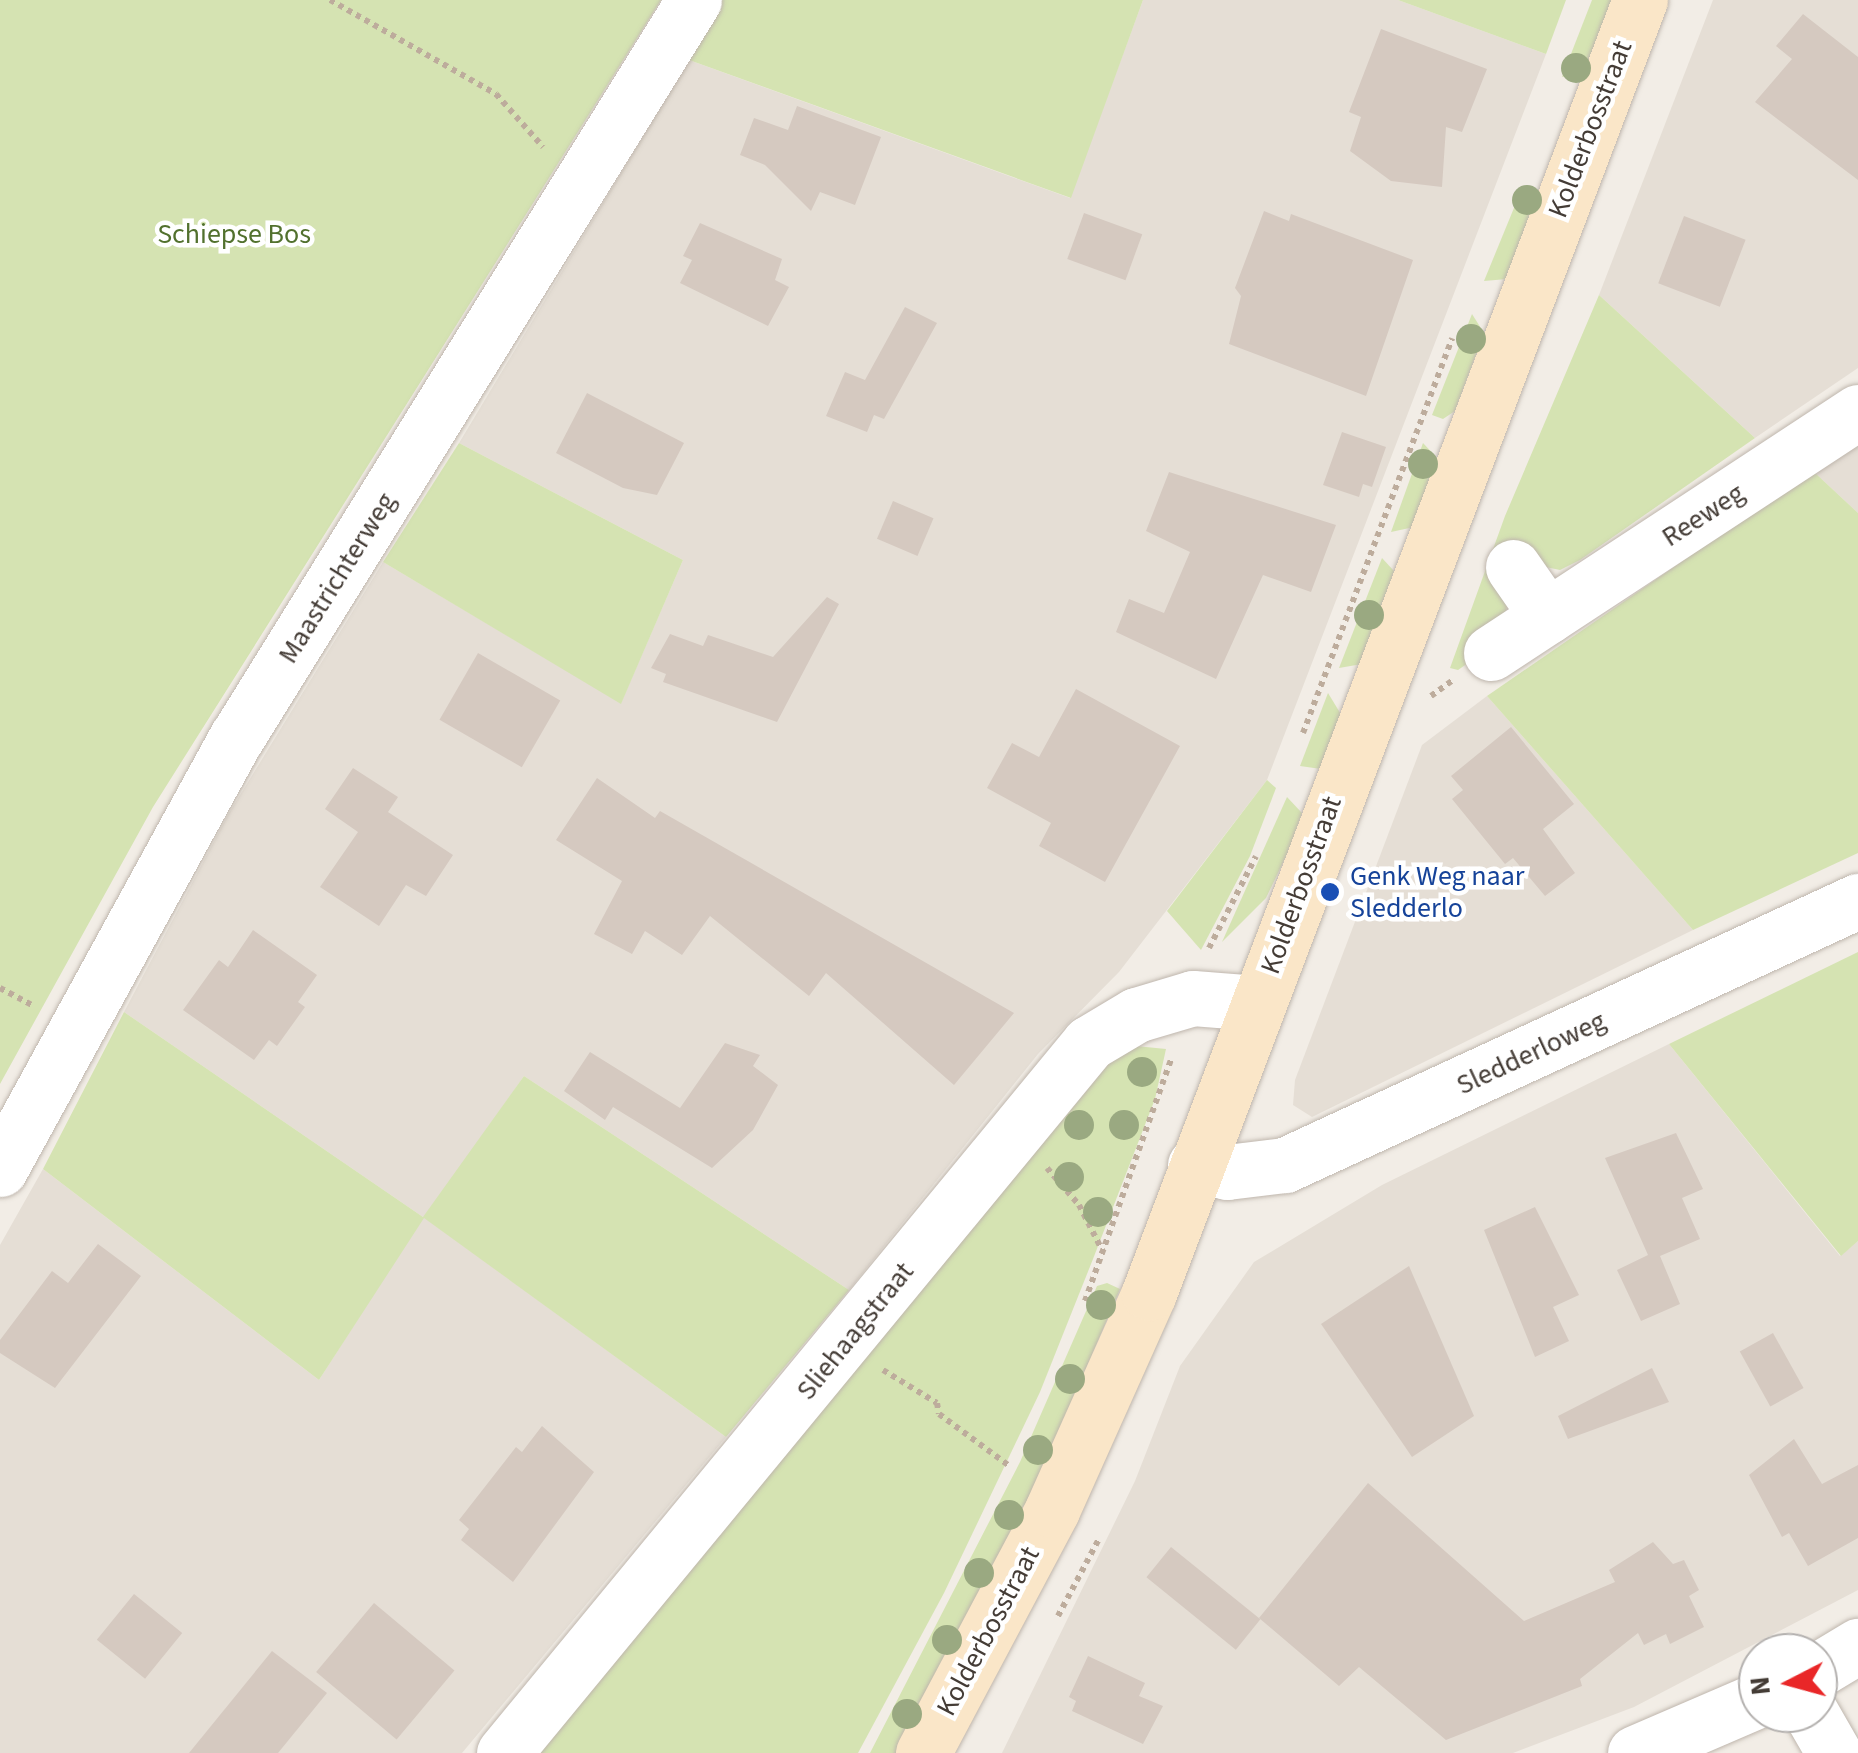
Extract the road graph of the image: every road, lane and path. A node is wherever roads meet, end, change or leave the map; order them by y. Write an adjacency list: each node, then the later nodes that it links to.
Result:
1 (330, 0): 4 (path)
2 (694, 0): 18 (street, Maastrichterweg)
3 (1640, 0): 14 (main road, Kolderbosstraat)
4 (555, 161)
5 (1459, 322): 10 (path)
6 (1858, 412): 8 (street, Reeweg)
7 (1513, 567): 8 (street)
8 (1548, 616): 9 (street, Reeweg)
9 (1491, 653)
10 (1298, 745)
11 (1265, 839): 13 (path)
12 (1858, 901): 17 (street, Sledderloweg)
13 (1194, 998): 14 (street, Sliehaagstraat); 16 (street, Sliehaagstraat)
14 (1257, 1003): 17 (main road, Kolderbosstraat)
15 (1162, 1096): 19 (path)
16 (1016, 1133): 19 (path); 21 (street, Sliehaagstraat)
17 (1195, 1164): 27 (main road, Kolderbosstraat)
18 (0, 1169)
19 (1103, 1252): 20 (path)
20 (1082, 1308)
21 (844, 1346): 23 (path); 26 (street, Sliehaagstraat)
22 (1020, 1450): 23 (path)
23 (1012, 1467): 24 (path)
24 (1004, 1483)
25 (1738, 1709): 28 (street)
26 (504, 1753)
27 (923, 1753)
28 (1635, 1753)

